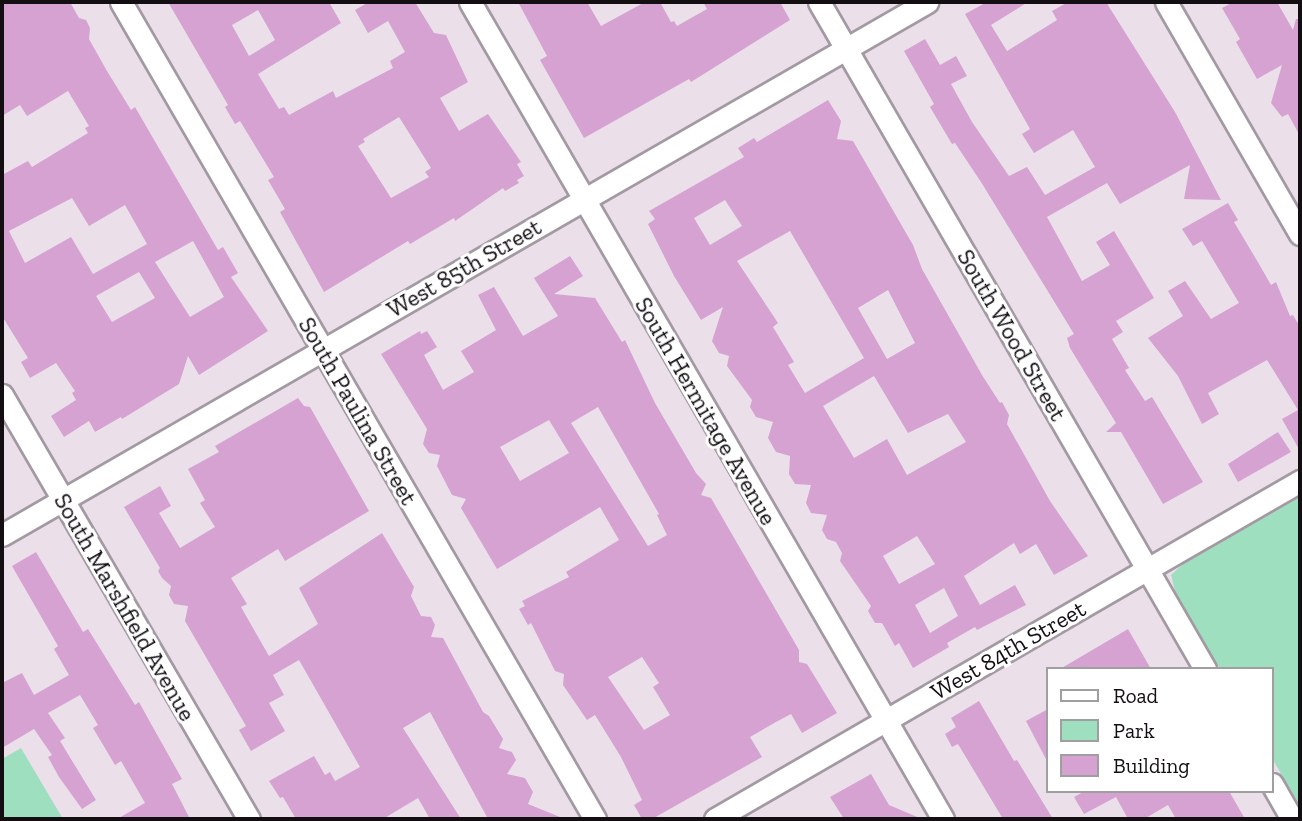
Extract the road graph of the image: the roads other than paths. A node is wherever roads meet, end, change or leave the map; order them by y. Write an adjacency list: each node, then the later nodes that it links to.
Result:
1 (121, 2): 9 (street, South Paulina Street)
2 (470, 2): 7 (street, South Hermitage Avenue)
3 (819, 2): 6 (street, South Wood Street)
4 (927, 2): 6 (street, West 85th Street)
5 (1166, 2): 8 (street)
6 (846, 48): 7 (street, West 85th Street); 14 (street, South Wood Street)
7 (584, 199): 9 (street, West 85th Street); 16 (street, South Hermitage Avenue)
8 (1300, 234)
9 (323, 350): 12 (street, West 85th Street); 19 (street, South Paulina Street)
10 (2, 395): 12 (street, South Marshfield Avenue)
11 (1300, 481): 14 (street, West 84th Street)
12 (62, 500): 13 (street, West 85th Street); 18 (street, South Marshfield Avenue)
13 (2, 535)
14 (1148, 569): 15 (street, South Wood Street); 16 (street, West 84th Street)
15 (1204, 667)
16 (886, 721): 20 (street, West 84th Street); 21 (street, South Hermitage Avenue)
17 (1274, 788): 22 (street)
18 (249, 819)
19 (594, 819)
20 (715, 819)
21 (943, 819)
22 (1292, 819)

